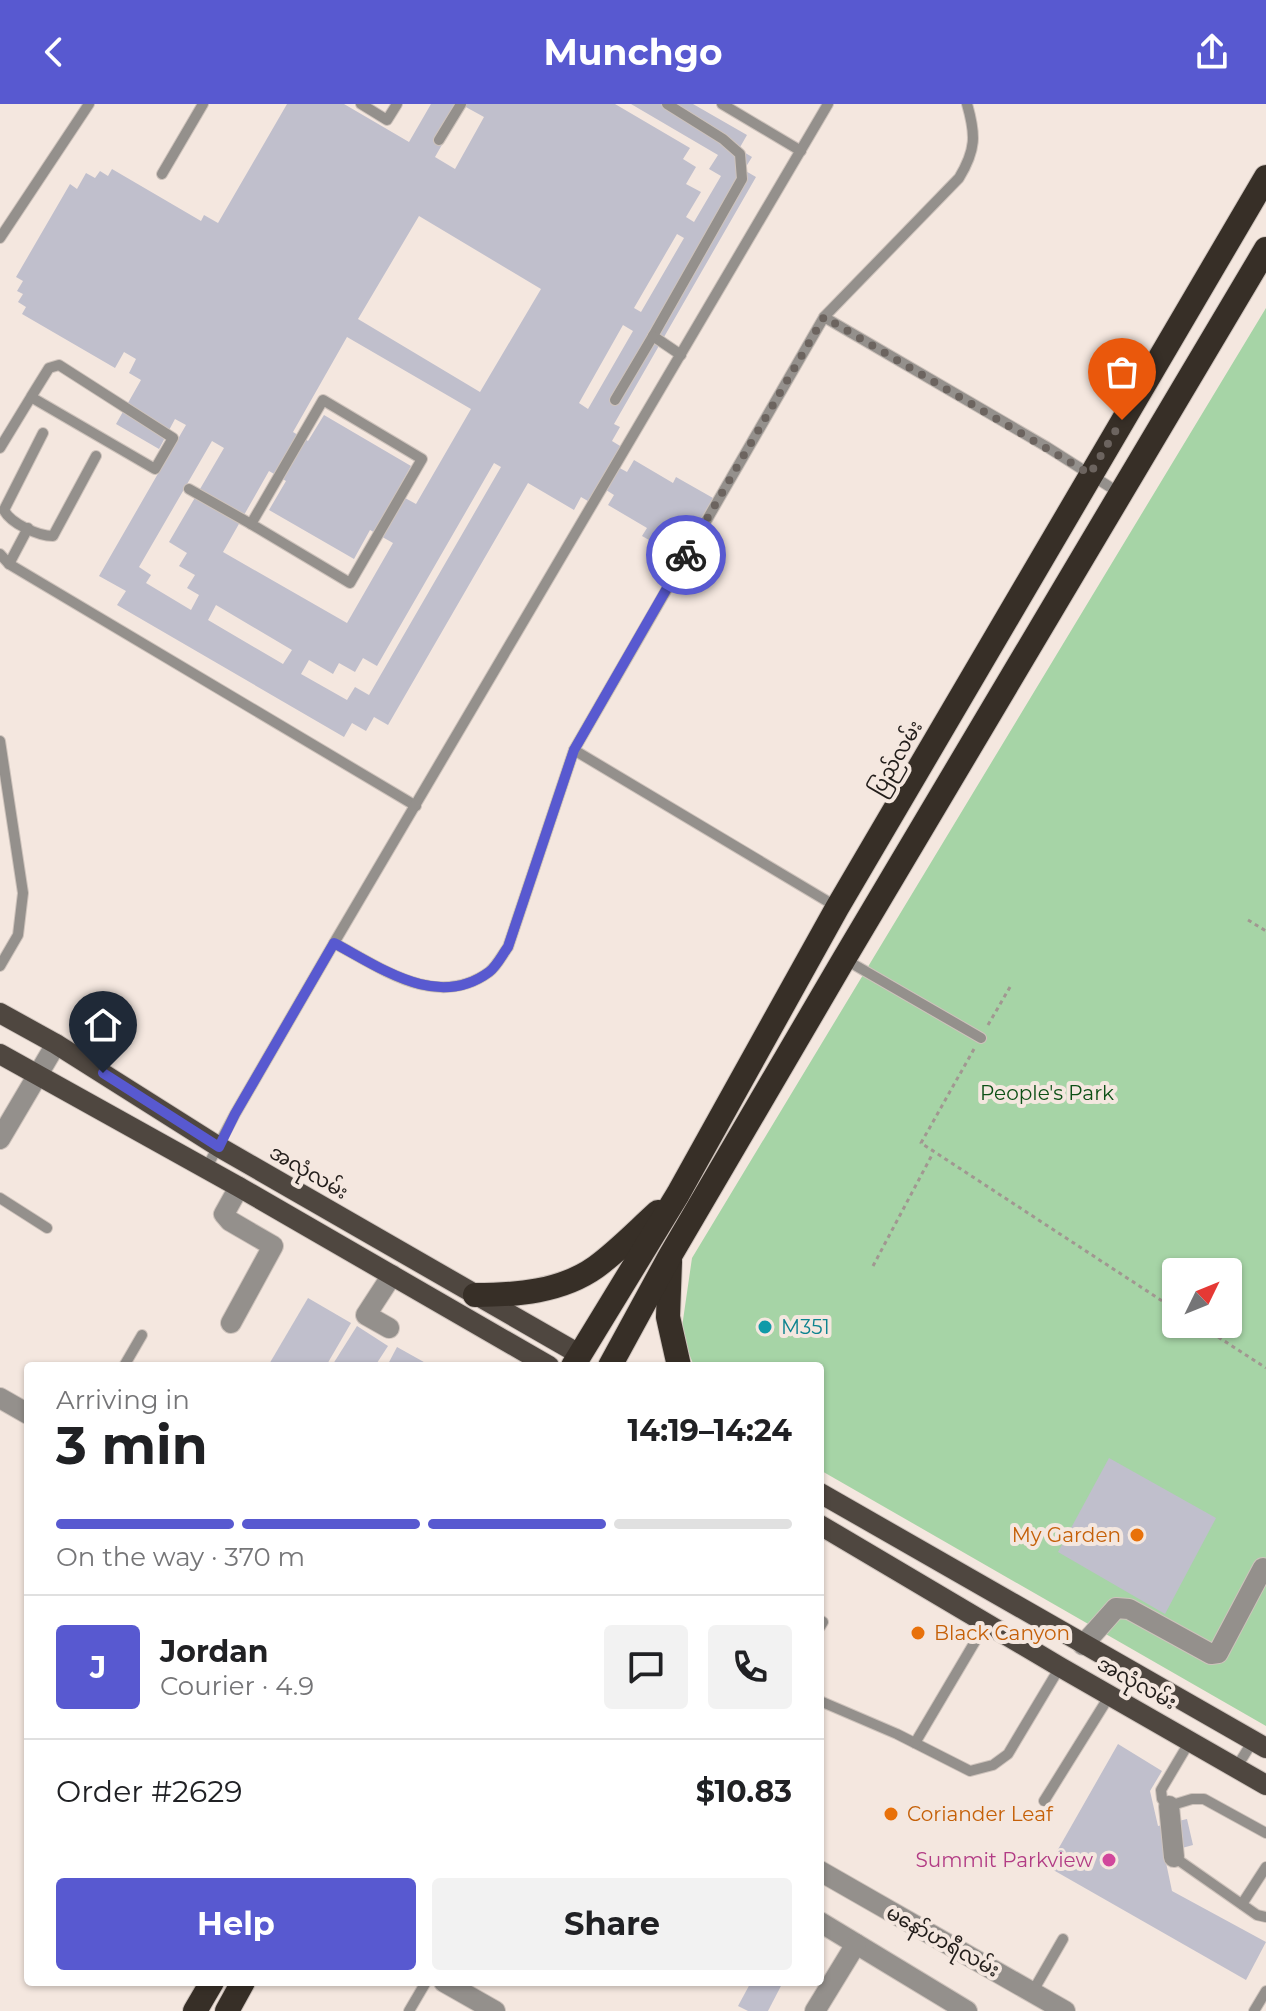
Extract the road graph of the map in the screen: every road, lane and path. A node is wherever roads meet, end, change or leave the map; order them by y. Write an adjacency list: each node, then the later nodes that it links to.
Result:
1 (89, 104): 14 (lane)
2 (203, 104): 12 (lane)
3 (361, 104): 4 (lane)
4 (397, 104)
5 (461, 104): 10 (lane)
6 (667, 104): 17 (lane)
7 (722, 104): 11 (lane)
8 (828, 104): 11 (lane)
9 (967, 104): 16 (lane)
10 (439, 140)
11 (801, 151): 18 (lane)
12 (162, 174)
13 (1266, 177): 24 (highway, ပြည်လမ်း)
14 (0, 238)
15 (1266, 249): 26 (highway)
16 (824, 317): 24 (lane); 32 (lane)
17 (653, 336): 18 (lane); 20 (lane)
18 (681, 355): 33 (lane)
19 (31, 397): 19 (lane); 22 (lane)
20 (615, 400)
21 (43, 433): 28 (lane)
22 (0, 448)
23 (96, 456): 28 (lane)
24 (1090, 474): 26 (lane); 34 (highway, ပြည်လမ်း)
25 (189, 489): 27 (lane)
26 (1122, 494): 38 (highway)
27 (251, 524): 27 (lane)
28 (28, 528): 30 (lane)
29 (0, 554): 30 (lane)
30 (9, 564): 33 (lane)
31 (0, 741): 39 (lane)
32 (574, 750): 34 (lane); 37 (lane)
33 (416, 806): 37 (lane)
34 (837, 908): 51 (highway, ပြည်လမ်း)
35 (1248, 920): 36 (path)
36 (1266, 931)
37 (334, 943): 47 (lane)
38 (844, 959): 42 (lane); 54 (highway)
39 (0, 966)
40 (1010, 987): 42 (path)
41 (0, 1013): 43 (main road, အလုံလမ်း)
42 (981, 1038): 48 (path)
43 (56, 1044): 45 (street); 47 (main road, အလုံလမ်း)
44 (0, 1054): 45 (main road)
45 (37, 1074): 46 (street); 49 (main road)
46 (0, 1139)
47 (219, 1147): 49 (lane); 57 (main road, အလုံလမ်း)
48 (933, 1153): 55 (path); 58 (path)
49 (206, 1169): 50 (main road)
50 (239, 1187): 56 (main road); 59 (street)
51 (678, 1194): 57 (highway); 65 (highway, ပြည်လမ်း)
52 (0, 1198): 53 (lane)
53 (47, 1228)
54 (670, 1256): 66 (highway); 67 (highway)
55 (873, 1266)
56 (392, 1275): 60 (street); 64 (main road)
57 (475, 1295): 65 (main road, အလုံလမ်း)
58 (1162, 1301)
59 (231, 1323)
60 (389, 1328)
61 (142, 1335): 63 (lane)
62 (1220, 1338): 68 (path)
63 (126, 1362)
64 (542, 1362)
65 (583, 1362)
66 (612, 1362)
67 (678, 1362)
68 (1266, 1368)
69 (0, 1398): 70 (street)
70 (24, 1412)
71 (824, 1495): 75 (main road, အလုံလမ်း)
72 (824, 1527): 74 (main road, အလုံလမ်း)
73 (1263, 1568): 75 (street)
74 (986, 1623): 76 (main road, အလုံလမ်း); 80 (lane)
75 (1083, 1645): 81 (main road, အလုံလမ်း)
76 (1060, 1667): 77 (main road, အလုံလမ်း); 80 (lane)
77 (1110, 1695): 79 (main road, အလုံလမ်း); 84 (lane)
78 (824, 1703): 80 (lane)
79 (1190, 1741): 82 (main road, အလုံလမ်း); 85 (lane)
80 (915, 1743)
81 (1260, 1744): 82 (lane)
82 (1236, 1768): 83 (main road, အလုံလမ်း)
83 (1266, 1785)
84 (1044, 1801)
85 (1169, 1806): 86 (lane); 87 (street)
86 (1266, 1833)
87 (1174, 1857): 90 (lane)
88 (1266, 1867): 90 (lane)
89 (824, 1873): 99 (street, မနော်ဟရီလမ်း)
90 (1242, 1904): 91 (lane)
91 (1266, 1917)
92 (824, 1924): 94 (street)
93 (1063, 1939): 99 (lane)
94 (856, 1944): 105 (street); 106 (street)
95 (210, 1986): 101 (highway)
96 (241, 1986): 102 (highway)
97 (424, 1986): 103 (lane)
98 (451, 1986): 104 (street)
99 (1033, 1991): 107 (street, မနော်ဟရီလမ်း)
100 (1266, 1991): 108 (lane)
101 (195, 2011)
102 (227, 2011)
103 (409, 2011)
104 (495, 2011)
105 (815, 2011)
106 (967, 2011)
107 (1065, 2011)
108 (1254, 2011)

